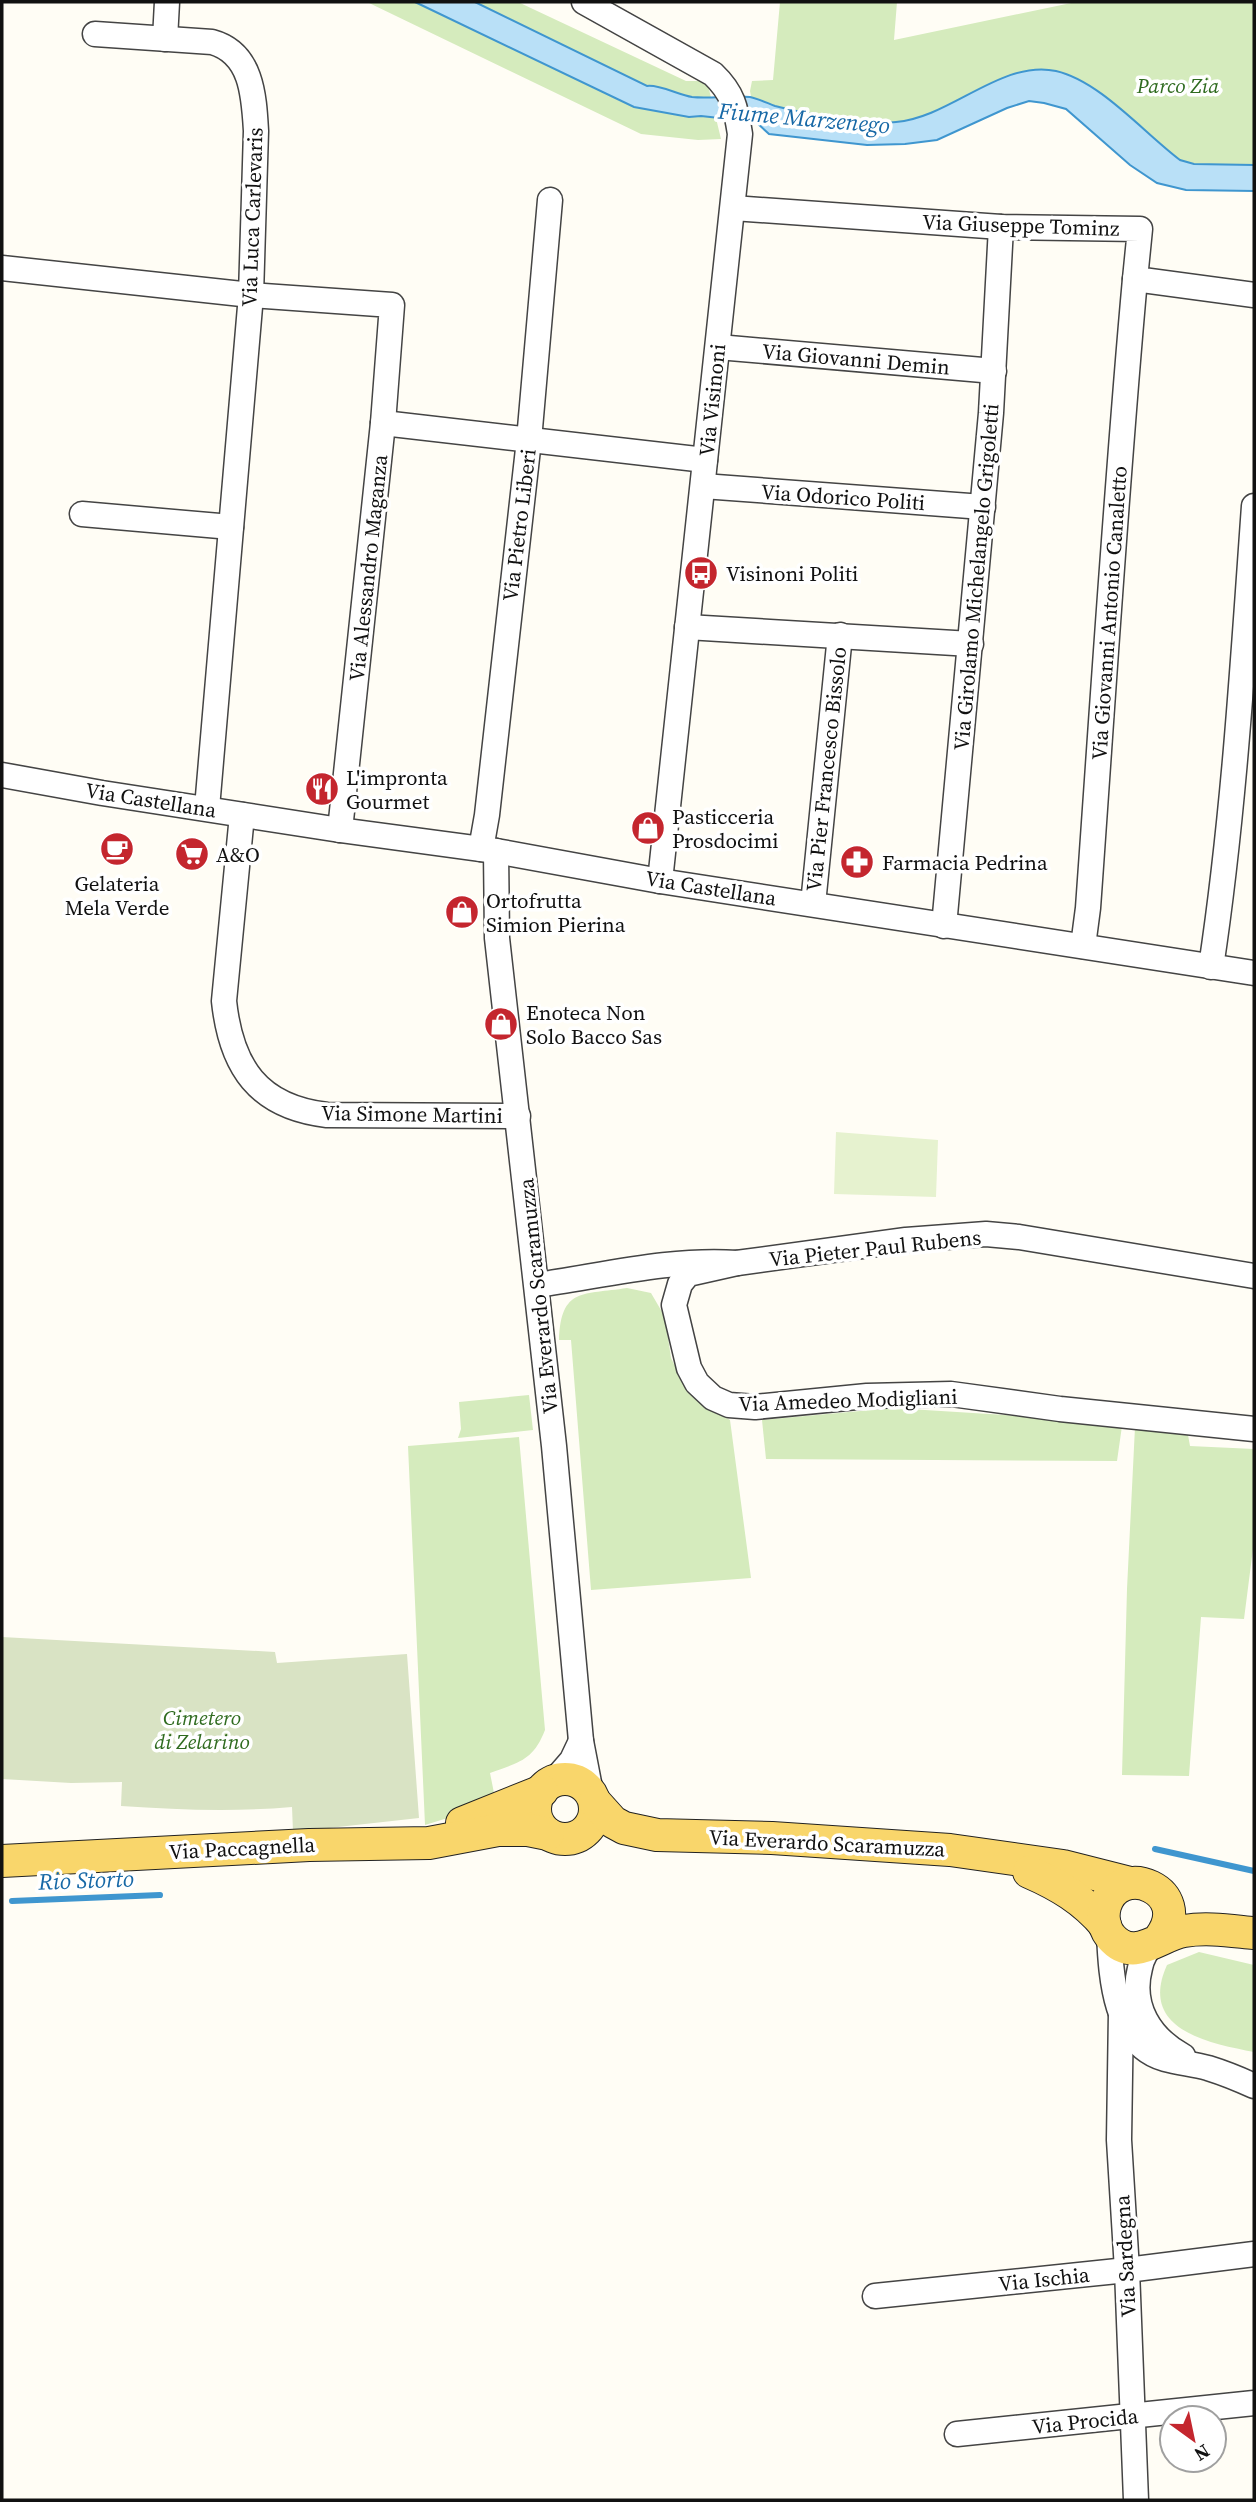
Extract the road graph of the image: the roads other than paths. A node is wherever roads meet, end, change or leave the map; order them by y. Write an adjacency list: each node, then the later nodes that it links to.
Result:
1 (167, 2): 4 (street)
2 (584, 2): 6 (street, Via Visinoni)
3 (95, 34): 4 (street, Via Luca Carlevaris)
4 (165, 39): 10 (street, Via Luca Carlevaris)
5 (550, 200): 15 (street, Via Pietro Liberi)
6 (733, 208): 7 (street, Via Giuseppe Tominz); 12 (street, Via Visinoni)
7 (1000, 227): 9 (street, Via Giuseppe Tominz); 13 (street, Via Girolamo Michelangelo Grigoletti)
8 (2, 268): 10 (street)
9 (1135, 279): 11 (street); 33 (street, Via Giovanni Antonio Canaletto)
10 (251, 295): 14 (street, Via Alessandro Maganza); 21 (street, Via Luca Carlevaris)
11 (1254, 295)
12 (718, 347): 13 (street, Via Giovanni Demin); 16 (street, Via Visinoni)
13 (994, 371): 19 (street, Via Girolamo Michelangelo Grigoletti)
14 (383, 423): 15 (street); 28 (street, Via Alessandro Maganza)
15 (529, 440): 16 (street); 29 (street, Via Pietro Liberi)
16 (705, 460): 17 (street, Via Visinoni)
17 (703, 486): 19 (street, Via Odorico Politi); 22 (street, Via Visinoni)
18 (1254, 506): 34 (street)
19 (983, 507): 24 (street, Via Girolamo Michelangelo Grigoletti)
20 (82, 514): 21 (street)
21 (231, 527): 26 (street, Via Luca Carlevaris)
22 (687, 627): 23 (street); 30 (street, Via Visinoni)
23 (840, 635): 24 (street); 31 (street, Via Pier Francesco Bissolo)
24 (971, 644): 32 (street, Via Girolamo Michelangelo Grigoletti)
25 (2, 775): 26 (street, Via Castellana)
26 (207, 808): 27 (street, Via Castellana)
27 (242, 815): 28 (street, Via Castellana); 36 (street, Via Simone Martini)
28 (340, 830): 29 (street, Via Castellana)
29 (489, 850): 30 (street, Via Castellana); 36 (street, Via Everardo Scaramuzza)
30 (660, 881): 31 (street, Via Castellana)
31 (813, 904): 32 (street, Via Castellana)
32 (944, 926): 33 (street, Via Castellana)
33 (1083, 946): 34 (street, Via Castellana)
34 (1211, 967): 35 (street, Via Castellana)
35 (1254, 973)
36 (518, 1116): 40 (street, Via Everardo Scaramuzza)
37 (737, 1263): 38 (street, Via Pieter Paul Rubens); 39 (street, Via Pieter Paul Rubens); 41 (street)
38 (635, 1270): 40 (street, Via Pieter Paul Rubens); 41 (street, Via Amedeo Modigliani)
39 (1254, 1276)
40 (537, 1285): 43 (street, Via Everardo Scaramuzza)
41 (674, 1305): 42 (street, Via Amedeo Modigliani)
42 (1254, 1429)
43 (581, 1741): 44 (street); 45 (street, Via Everardo Scaramuzza)
44 (547, 1786): 45 (main road); 47 (main road); 48 (main road, Via Paccagnella)
45 (593, 1797): 46 (main road, Via Everardo Scaramuzza); 47 (main road)
46 (657, 1835): 47 (main road, Via Everardo Scaramuzza); 49 (main road, Via Everardo Scaramuzza)
47 (562, 1836): 48 (main road, Via Paccagnella)
48 (398, 1844): 50 (main road, Via Paccagnella)
49 (996, 1857): 51 (main road, Via Everardo Scaramuzza); 54 (main road, Via Everardo Scaramuzza)
50 (2, 1861)
51 (1130, 1883): 52 (main road); 54 (main road)
52 (1165, 1899): 53 (main road); 56 (main road)
53 (1254, 1916)
54 (1107, 1930): 56 (main road); 57 (street)
55 (1254, 1933): 56 (main road)
56 (1157, 1941): 58 (street)
57 (1121, 2012): 58 (street); 61 (street, Via Sardegna)
58 (1209, 2068): 59 (street)
59 (1254, 2086)
60 (1254, 2254): 61 (street, Via Ischia)
61 (1127, 2270): 62 (street, Via Ischia); 64 (street, Via Sardegna)
62 (875, 2296)
63 (1254, 2403): 64 (street, Via Procida)
64 (1133, 2416): 65 (street, Via Procida); 66 (street, Via Sardegna)
65 (957, 2434)
66 (1136, 2500)

